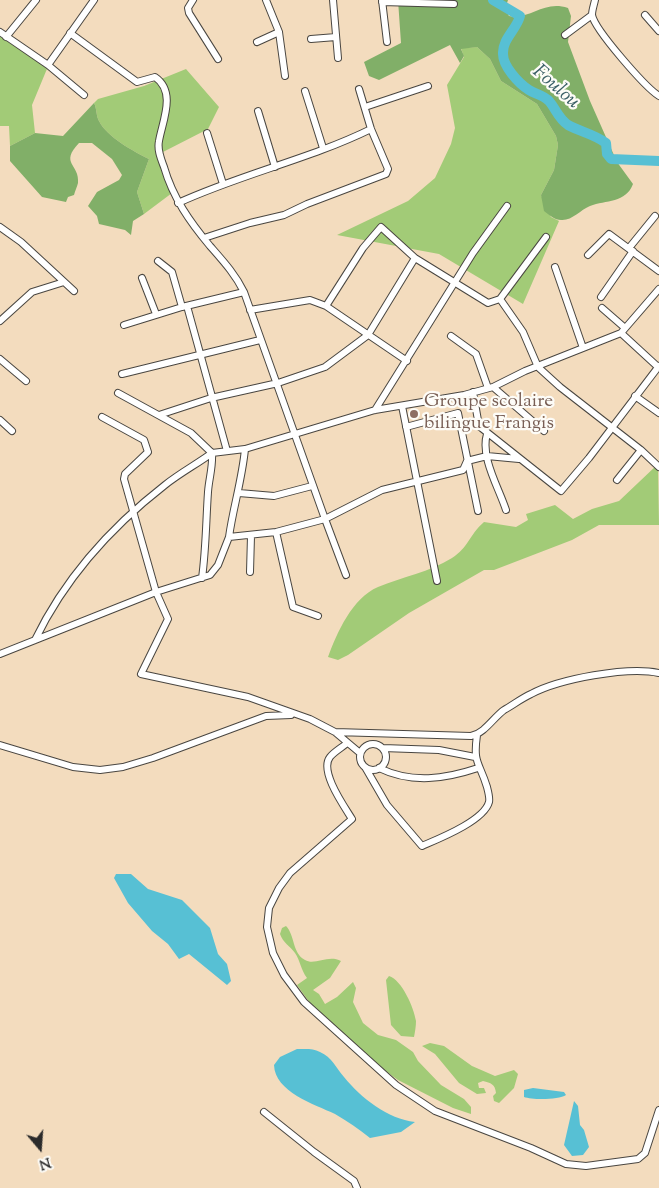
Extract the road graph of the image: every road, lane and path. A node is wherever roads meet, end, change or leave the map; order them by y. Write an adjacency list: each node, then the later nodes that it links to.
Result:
1 (36, 0): 16 (street)
2 (94, 0): 14 (street)
3 (194, 0): 22 (street)
4 (266, 0): 13 (street)
5 (333, 0): 17 (street)
6 (595, 0): 9 (street)
7 (382, 1): 8 (street); 20 (street)
8 (454, 4)
9 (592, 15): 15 (street); 29 (street)
10 (645, 15): 11 (street)
11 (659, 31)
12 (0, 32): 16 (street)
13 (279, 32): 19 (street); 24 (street)
14 (70, 33): 23 (street); 37 (street)
15 (565, 35)
16 (6, 37): 23 (street)
17 (336, 37): 18 (street); 21 (street)
18 (311, 38)
19 (257, 42)
20 (386, 42)
21 (338, 58)
22 (218, 59)
23 (48, 65): 28 (street)
24 (285, 76)
25 (428, 86): 30 (street)
26 (359, 89): 30 (street)
27 (305, 91): 34 (street)
28 (84, 95)
29 (659, 96)
30 (366, 107): 32 (street)
31 (258, 111): 35 (street)
32 (371, 129): 34 (street); 42 (street)
33 (207, 133): 36 (street)
34 (323, 148): 35 (street)
35 (275, 167): 36 (street)
36 (223, 184): 37 (street)
37 (178, 203): 42 (street)
38 (506, 206): 51 (street)
39 (655, 216): 43 (street)
40 (0, 227): 50 (street)
41 (546, 237): 56 (street)
42 (204, 238): 54 (street)
43 (631, 250): 44 (street); 48 (street); 55 (street)
44 (588, 255)
45 (416, 258): 51 (street); 58 (street); 65 (street)
46 (158, 261): 57 (street)
47 (555, 267): 68 (street)
48 (659, 271)
49 (142, 278): 61 (street)
50 (64, 282): 53 (street); 62 (street)
51 (456, 282): 56 (street); 71 (street)
52 (659, 289): 64 (street)
53 (74, 291)
54 (244, 292): 57 (street); 60 (street)
55 (601, 297)
56 (500, 299): 72 (street)
57 (184, 306): 61 (street); 69 (street)
58 (326, 306): 60 (street); 65 (street)
59 (602, 308): 64 (street)
60 (250, 310): 67 (street)
61 (156, 314): 63 (street)
62 (0, 321)
63 (124, 325)
64 (623, 331): 68 (street); 73 (street)
65 (368, 335): 71 (street); 76 (street)
66 (451, 336): 77 (street)
67 (260, 340): 69 (street); 76 (street)
68 (583, 348): 72 (street)
69 (199, 356): 74 (street); 81 (street)
70 (0, 359): 75 (street)
71 (407, 361): 83 (street)
72 (538, 367): 77 (street); 88 (street)
73 (659, 367): 80 (street)
74 (122, 374)
75 (26, 381)
76 (278, 384): 81 (street); 92 (street)
77 (491, 388): 78 (street); 91 (street)
78 (473, 392): 82 (street); 93 (street)
79 (118, 394): 85 (street)
80 (635, 396): 84 (street); 88 (street)
81 (211, 398): 85 (street); 96 (street)
82 (402, 406): 83 (street); 89 (street)
83 (375, 410): 92 (street)
84 (659, 413)
85 (159, 415): 97 (street)
86 (102, 417): 108 (street)
87 (0, 420): 90 (street)
88 (612, 426): 95 (street); 99 (street)
89 (406, 427): 100 (street); 103 (street)
90 (12, 431)
91 (544, 431)
92 (295, 434): 94 (street); 104 (street)
93 (487, 434): 98 (street); 99 (street)
94 (245, 449): 96 (street); 105 (street)
95 (641, 450): 101 (street); 102 (street)
96 (227, 451): 97 (street)
97 (212, 453): 108 (street); 115 (street)
98 (487, 456): 99 (street); 100 (street); 106 (street)
99 (519, 459)
100 (468, 461): 103 (street); 107 (street)
101 (659, 467)
102 (617, 480)
103 (417, 482): 109 (street); 116 (street)
104 (312, 486): 105 (street); 109 (street)
105 (239, 493): 112 (street)
106 (506, 510)
107 (478, 511)
108 (133, 513): 117 (street); 119 (street)
109 (325, 519): 110 (street); 114 (street)
110 (276, 532): 111 (street); 118 (street)
111 (251, 536): 112 (street); 113 (street)
112 (229, 538): 115 (street)
113 (250, 572)
114 (346, 575)
115 (202, 578): 117 (street)
116 (437, 581)
117 (156, 592): 119 (street); 122 (street)
118 (318, 616)
119 (35, 640): 120 (street)
120 (0, 654)
121 (659, 673): 124 (street)
122 (298, 716): 123 (street); 125 (street)
123 (335, 732): 124 (street); 126 (street)
124 (477, 735): 129 (street)
125 (0, 744)
126 (346, 744): 128 (street); 133 (street)
127 (382, 748): 128 (street); 129 (street); 131 (street)
128 (360, 754): 130 (street)
129 (474, 757): 132 (street)
130 (365, 767): 131 (street); 132 (street)
131 (379, 768): 132 (street)
132 (478, 768)
133 (659, 1110)
134 (264, 1112): 135 (street)
135 (357, 1188)

